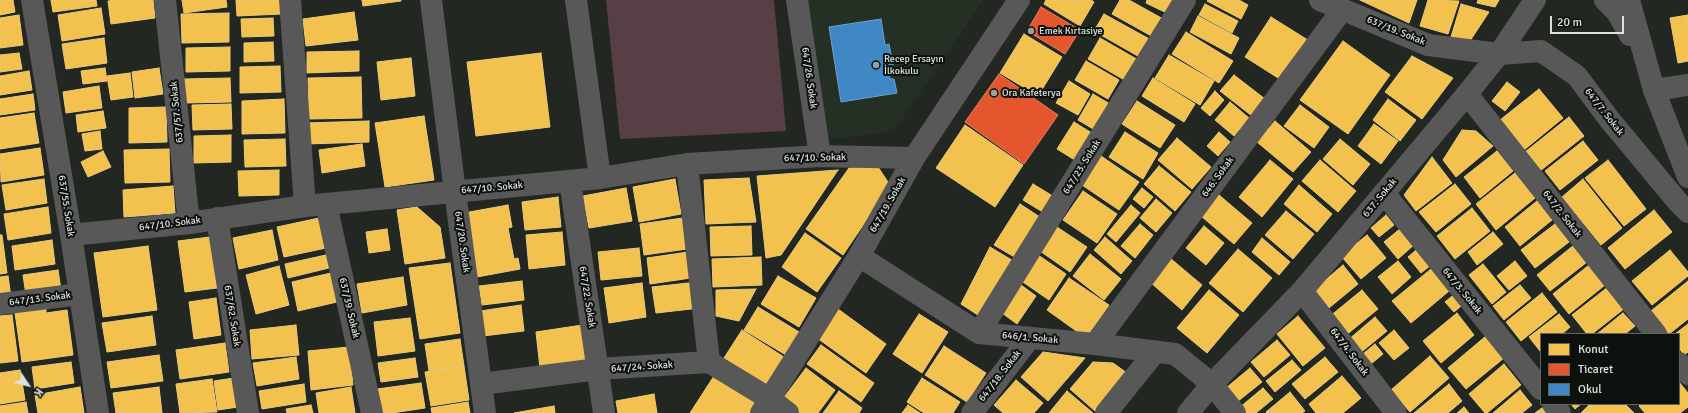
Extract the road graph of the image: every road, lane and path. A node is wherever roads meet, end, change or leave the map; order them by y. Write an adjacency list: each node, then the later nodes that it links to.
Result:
1 (32, 0): 30 (street, 637/55. Sokak)
2 (165, 0): 29 (street, 637/57. Sokak)
3 (290, 0): 26 (street, 637/39. Sokak)
4 (431, 0): 24 (street, 647/20. Sokak)
5 (576, 0): 22 (street)
6 (797, 0): 18 (street, 647/26. Sokak)
7 (1020, 0): 19 (street, 647/19. Sokak)
8 (1185, 0): 36 (street, 647/23. Sokak)
9 (1535, 0): 13 (street, 637. Sokak)
10 (1605, 0): 14 (street)
11 (1629, 0): 14 (street)
12 (1329, 3): 13 (street, 637/19. Sokak); 38 (street, 646. Sokak)
13 (1499, 54): 17 (street, 637. Sokak); 27 (street, 647/7. Sokak)
14 (1647, 66): 16 (street)
15 (1688, 85): 16 (street)
16 (1654, 90): 21 (street)
17 (1467, 94): 25 (street, 637. Sokak); 35 (street, 647/2. Sokak)
18 (820, 156): 19 (street, 647/10. Sokak); 20 (street, 647/10. Sokak)
19 (914, 158): 31 (street, 647/19. Sokak)
20 (687, 164): 22 (street, 647/10. Sokak); 40 (street)
21 (1688, 177)
22 (600, 178): 23 (street, 647/10. Sokak)
23 (570, 181): 24 (street, 647/10. Sokak); 42 (street, 647/22. Sokak)
24 (455, 192): 26 (street, 647/10. Sokak); 44 (street, 647/20. Sokak)
25 (1384, 193): 32 (street, 637. Sokak); 46 (street, 647/3. Sokak)
26 (315, 205): 28 (street, 647/10. Sokak); 51 (street, 637/39. Sokak)
27 (1688, 212)
28 (216, 218): 29 (street, 647/10. Sokak); 50 (street, 637/62. Sokak)
29 (189, 223): 30 (street, 647/10. Sokak)
30 (71, 235): 33 (street, 637/55. Sokak)
31 (858, 256): 36 (street, 646/1. Sokak); 48 (street, 647/19. Sokak)
32 (1302, 291): 45 (street, 637. Sokak); 59 (street, 647/4. Sokak)
33 (80, 294): 34 (street, 647/13. Sokak); 49 (street, 637/55. Sokak)
34 (0, 304)
35 (1655, 333)
36 (979, 334): 37 (street, 646/1. Sokak)
37 (1029, 339): 38 (street, 646/1. Sokak); 55 (street, 647/18. Sokak)
38 (1095, 344): 39 (street, 646/1. Sokak)
39 (1154, 352): 45 (street, 646/1. Sokak); 56 (street)
40 (709, 362): 42 (street, 647/24. Sokak); 48 (street)
41 (1680, 364): 43 (street)
42 (598, 369): 44 (street, 647/24. Sokak); 53 (street, 647/22. Sokak)
43 (1688, 374)
44 (481, 384): 52 (street, 647/20. Sokak)
45 (1212, 384): 57 (street, 637. Sokak); 58 (street, 646/1. Sokak)
46 (1540, 388)
47 (1554, 405): 60 (street)
48 (765, 406): 54 (street)
49 (98, 413)
50 (248, 413)
51 (372, 413)
52 (485, 413)
53 (604, 413)
54 (788, 413)
55 (972, 413)
56 (1106, 413)
57 (1188, 413)
58 (1235, 413)
59 (1396, 413)
60 (1560, 413)

